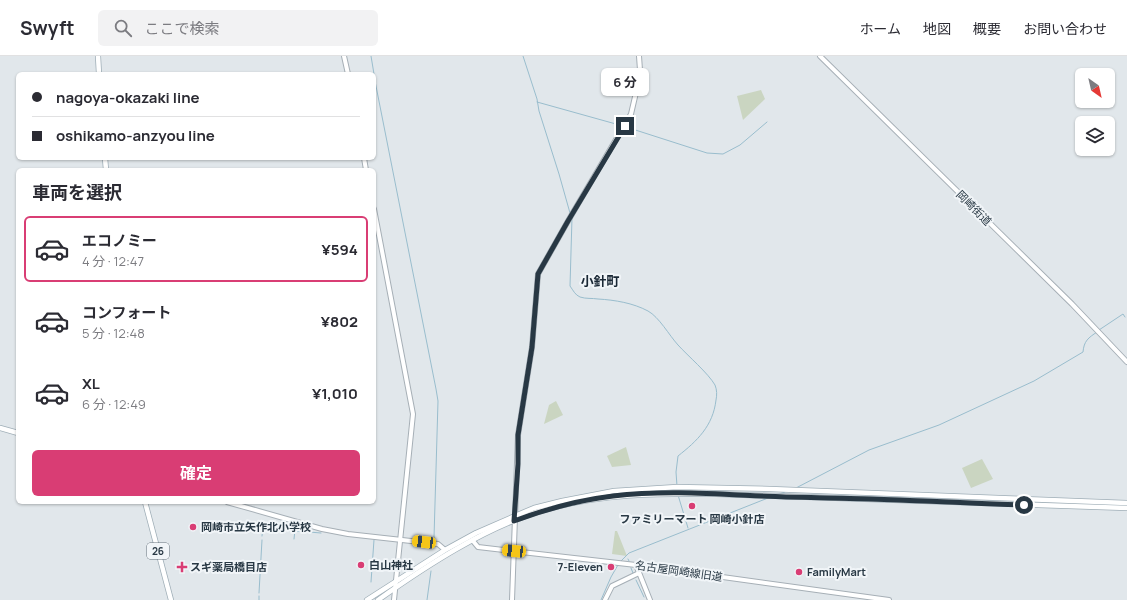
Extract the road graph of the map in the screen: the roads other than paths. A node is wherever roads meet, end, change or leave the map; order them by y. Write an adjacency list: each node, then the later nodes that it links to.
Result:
1 (98, 56): 5 (main road)
2 (344, 56): 6 (street)
3 (639, 56): 18 (street)
4 (820, 56): 8 (street, 岡崎街道)
5 (99, 72)
6 (348, 72)
7 (376, 220): 19 (street)
8 (1127, 362)
9 (0, 428): 10 (main road)
10 (16, 432)
11 (813, 492): 12 (main road); 13 (main road); 14 (main road); 18 (main road)
12 (817, 496): 13 (main road); 17 (main road)
13 (808, 497): 18 (main road)
14 (1127, 503)
15 (146, 504): 28 (main road, 26)
16 (234, 504): 19 (street)
17 (1127, 508)
18 (514, 518): 20 (main road); 21 (main road); 22 (street)
19 (400, 540): 21 (street); 25 (street)
20 (473, 541): 22 (street, 名古屋岡崎線旧道); 26 (main road)
21 (445, 550): 25 (main road)
22 (514, 551): 23 (street, 名古屋岡崎線旧道); 32 (street)
23 (636, 565): 24 (street); 27 (street, 名古屋岡崎線旧道)
24 (638, 573): 33 (street); 34 (street)
25 (395, 582): 26 (street); 29 (main road)
26 (395, 588): 30 (main road); 31 (street)
27 (867, 599): 35 (street, 名古屋岡崎線旧道)
28 (171, 600)
29 (367, 600)
30 (378, 600)
31 (394, 600)
32 (512, 600)
33 (604, 600)
34 (650, 600)
35 (889, 600)

